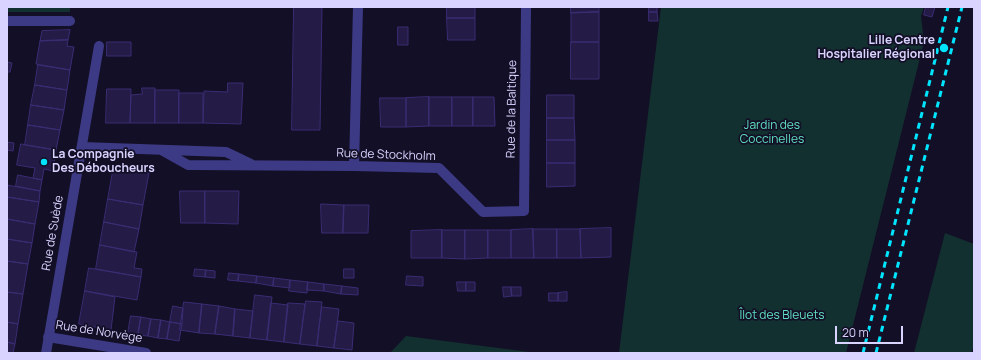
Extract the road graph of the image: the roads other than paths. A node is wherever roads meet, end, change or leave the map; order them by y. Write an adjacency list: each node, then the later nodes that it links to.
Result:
1 (358, 7): 7 (street)
2 (526, 7): 8 (street, Rue de la Baltique)
3 (7, 21): 4 (street)
4 (70, 21)
5 (99, 46): 6 (street, Rue de Suède)
6 (82, 147): 7 (street, Rue de Stockholm); 9 (street, Rue de Suède)
7 (354, 166): 8 (street, Rue de Stockholm)
8 (524, 211)
9 (48, 337): 10 (street, Rue de Suède); 11 (street, Rue de Norvège)
10 (46, 353)
11 (146, 353)

